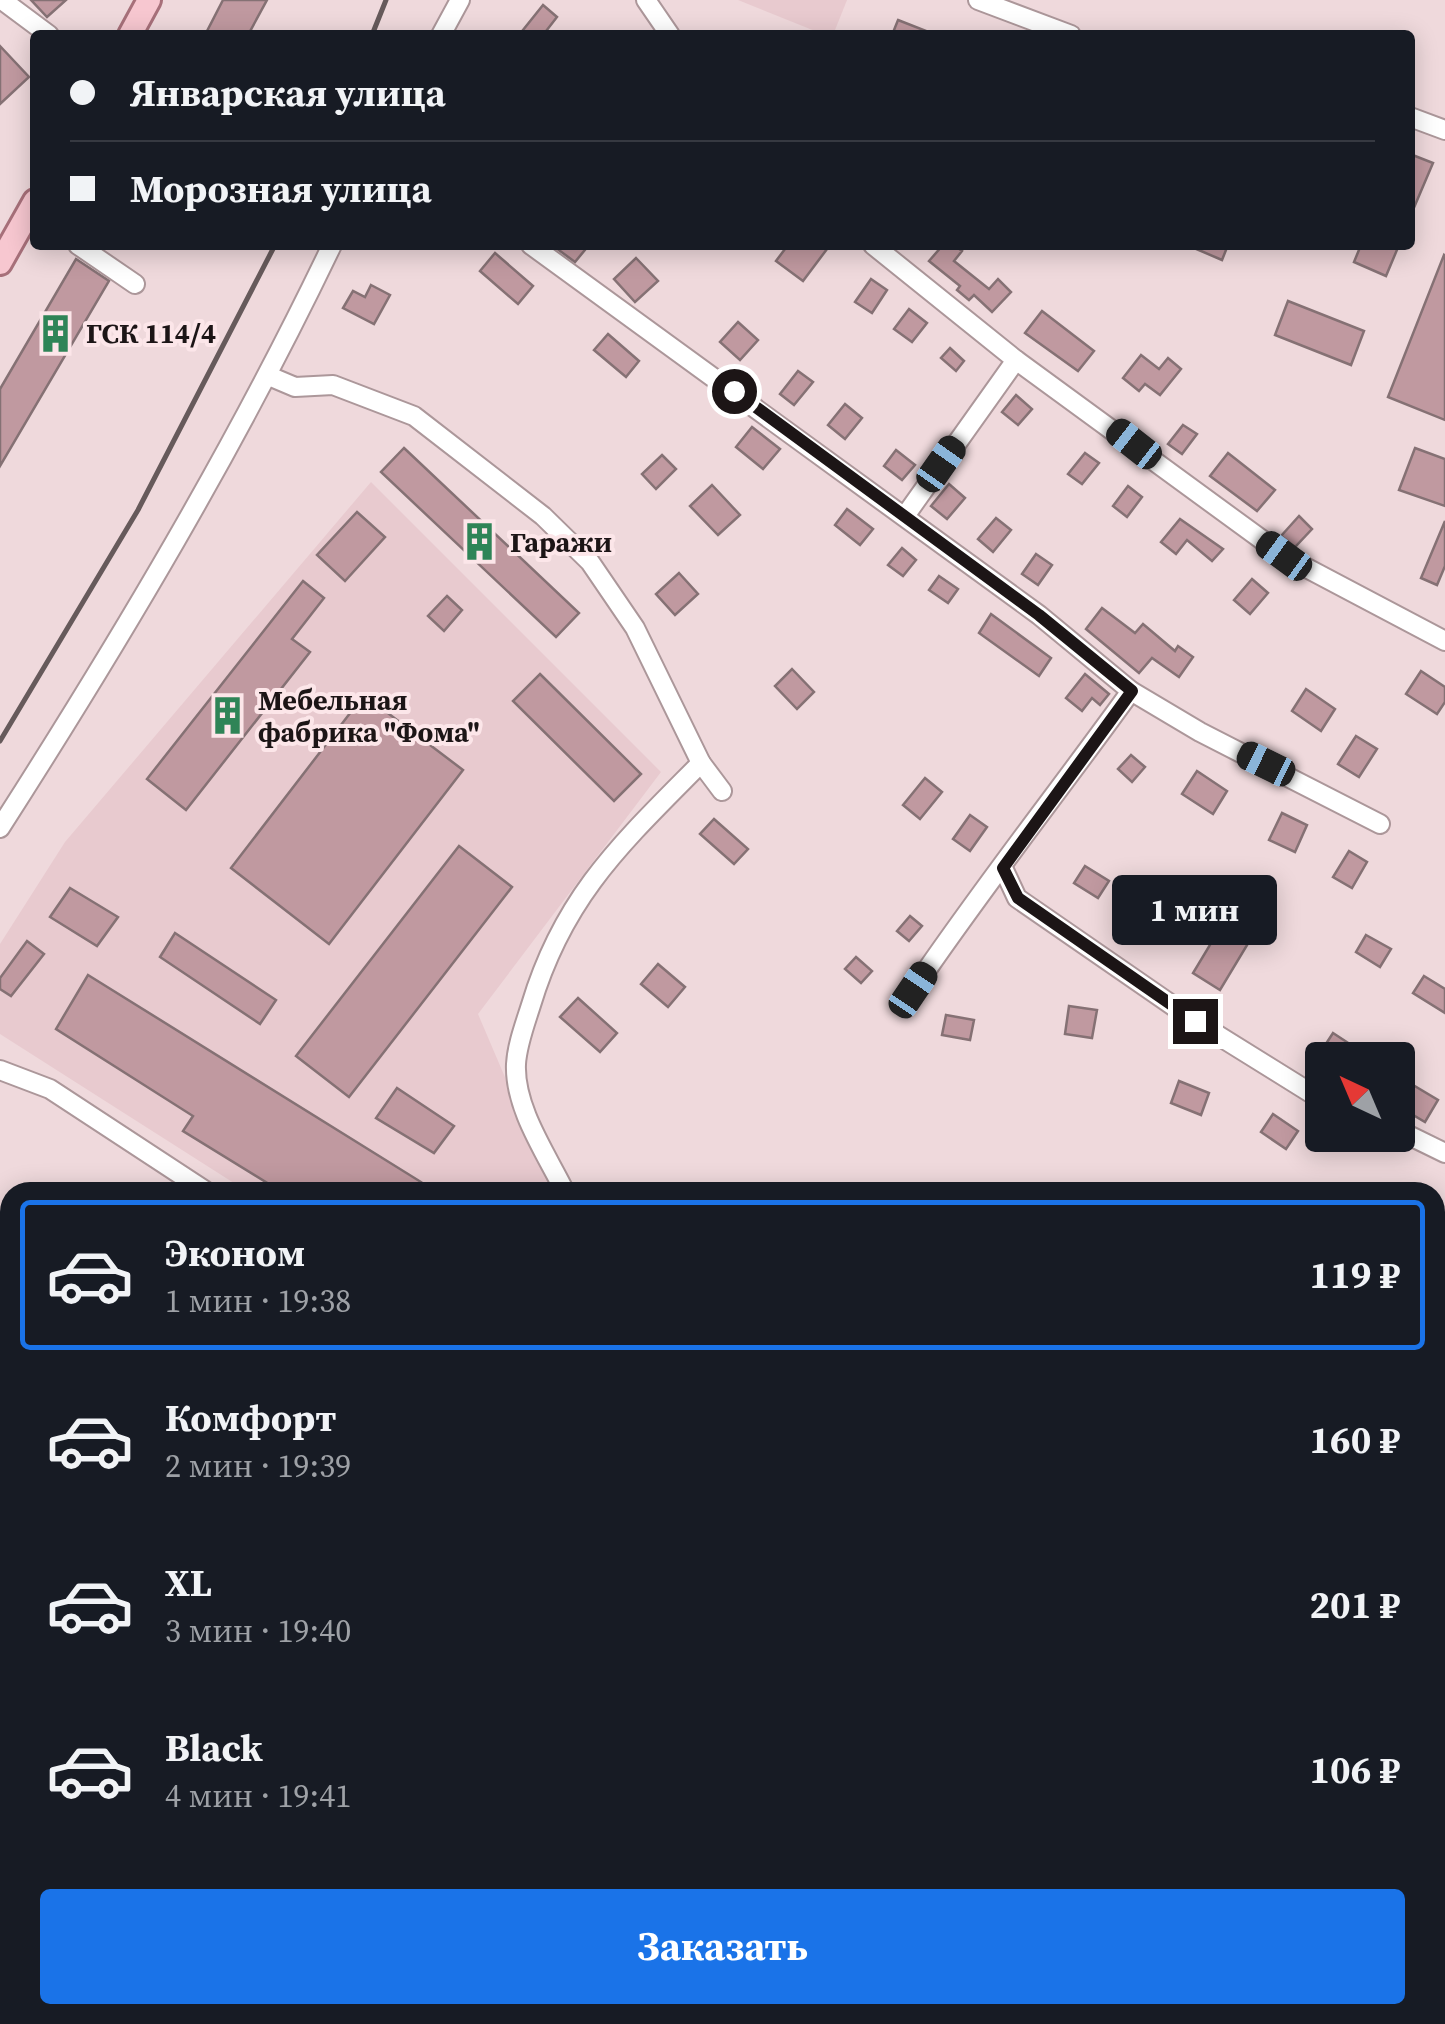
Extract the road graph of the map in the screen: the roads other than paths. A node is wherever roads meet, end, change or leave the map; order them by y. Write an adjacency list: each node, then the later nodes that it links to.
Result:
1 (2, 0): 6 (street)
2 (149, 0): 7 (main road)
3 (460, 0): 8 (street)
4 (646, 0): 9 (street)
5 (978, 0): 10 (street)
6 (42, 30)
7 (133, 30)
8 (445, 30)
9 (667, 30)
10 (1059, 30)
11 (1415, 119): 12 (street)
12 (1445, 130)
13 (30, 215): 18 (main road)
14 (85, 250): 19 (street)
15 (330, 250): 21 (street)
16 (539, 250): 22 (street)
17 (879, 250): 20 (street)
18 (0, 263)
19 (135, 284)
20 (1016, 360): 22 (street); 23 (street)
21 (270, 376): 25 (street); 28 (street)
22 (905, 516): 24 (street)
23 (1445, 641)
24 (1132, 691): 27 (street); 29 (street)
25 (701, 764): 26 (street); 36 (street)
26 (722, 791)
27 (1380, 824)
28 (0, 828)
29 (1003, 868): 30 (street); 32 (street)
30 (913, 990)
31 (0, 1070): 35 (street)
32 (1305, 1089)
33 (1415, 1138): 34 (street)
34 (1445, 1153)
35 (192, 1182)
36 (561, 1182)

